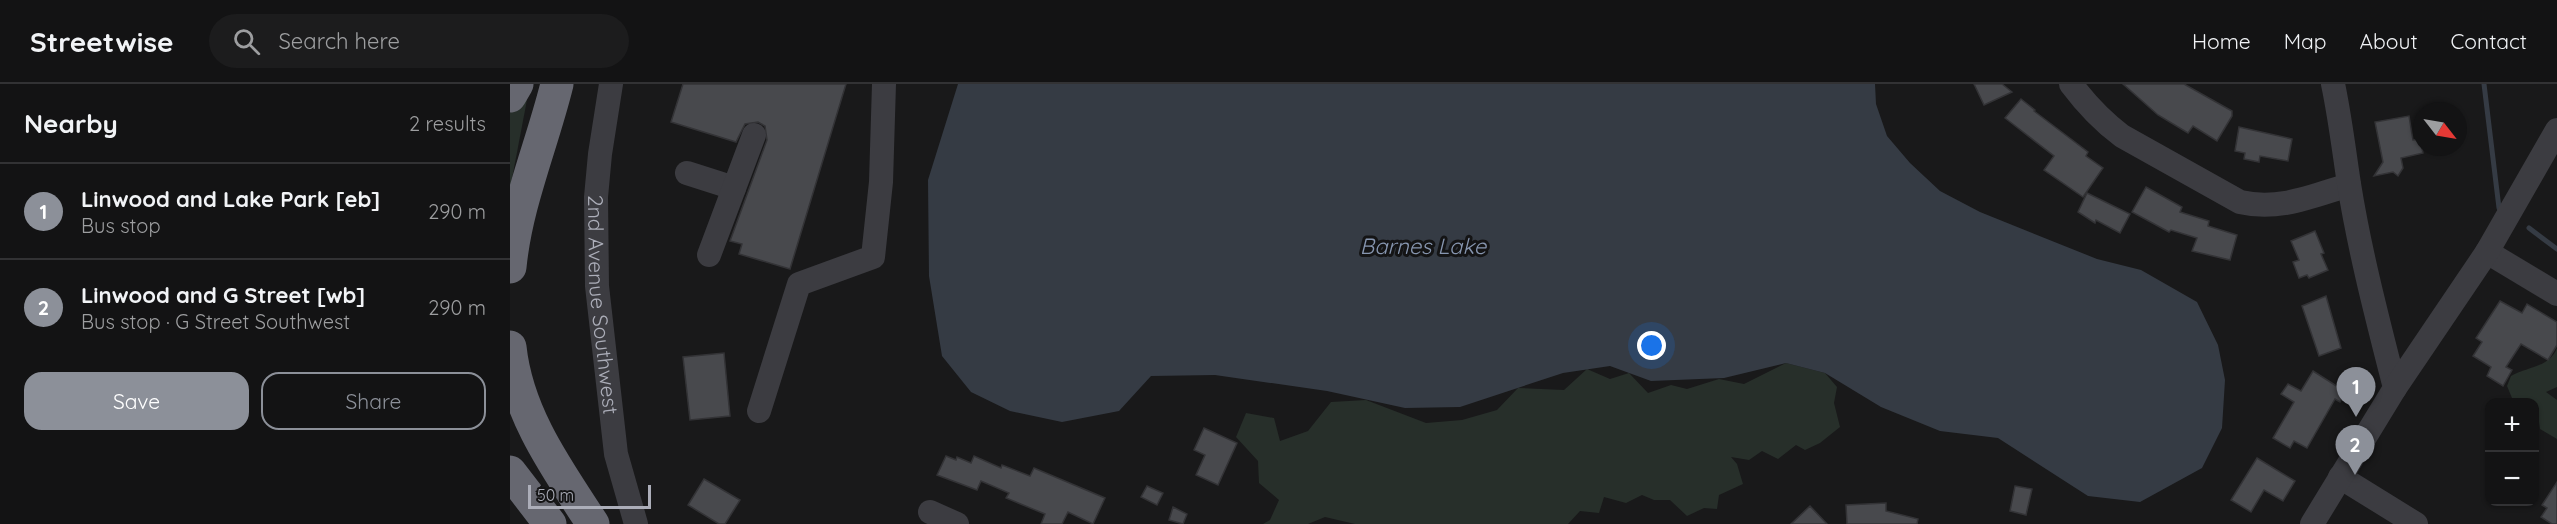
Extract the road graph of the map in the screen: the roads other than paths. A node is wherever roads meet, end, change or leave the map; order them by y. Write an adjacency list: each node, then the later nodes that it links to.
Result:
1 (517, 84): 7 (highway)
2 (557, 84): 15 (highway)
3 (610, 84): 25 (street, 2nd Avenue Southwest)
4 (884, 84): 19 (street)
5 (2071, 84): 11 (street)
6 (2332, 84): 11 (street)
7 (510, 96)
8 (2557, 130): 13 (street)
9 (754, 135): 12 (street)
10 (687, 173): 12 (street)
11 (2349, 185): 18 (street)
12 (734, 188): 14 (street)
13 (2487, 252): 16 (street); 18 (street)
14 (709, 255)
15 (510, 267)
16 (2557, 294)
17 (510, 347): 24 (highway)
18 (2395, 388): 21 (street)
19 (759, 411)
20 (510, 472): 23 (highway)
21 (2340, 477): 27 (street); 28 (street)
22 (930, 512): 26 (street)
23 (550, 524)
24 (593, 524)
25 (636, 524)
26 (957, 524)
27 (2312, 524)
28 (2416, 524)

